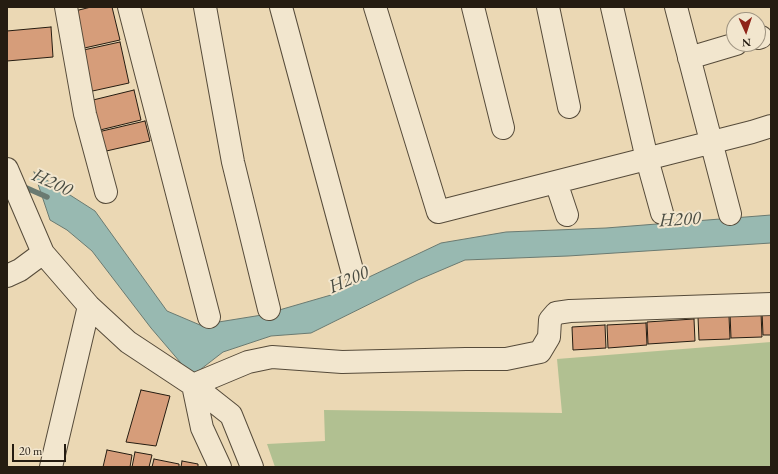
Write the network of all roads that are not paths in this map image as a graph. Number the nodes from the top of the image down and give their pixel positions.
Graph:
1 (66, 7) edge
2 (129, 7) edge
3 (205, 7) edge
4 (281, 7) edge
5 (375, 7) edge
6 (472, 7) edge
7 (548, 7) edge
8 (612, 7) edge
9 (676, 7) edge
10 (726, 47) edge
11 (689, 58) junction
12 (569, 107) dead end
13 (771, 126) edge
14 (503, 128) dead end
15 (711, 142) junction
16 (647, 158) junction
17 (7, 169) edge
18 (556, 182) junction
19 (106, 192) dead end
20 (662, 213) dead end
21 (730, 214) dead end
22 (568, 215) dead end
23 (41, 247) junction
24 (352, 270) dead end
25 (7, 276) edge
26 (771, 304) edge
27 (89, 306) junction
28 (269, 309) dead end
29 (209, 317) dead end
30 (193, 385) junction
31 (51, 467) edge
32 (220, 467) edge
33 (252, 467) edge

1 - 19 street
2 - 29 street
3 - 28 street
4 - 24 street
5 - 18 street
6 - 14 street
7 - 12 street
8 - 16 street
9 - 11 street
10 - 11 street
11 - 15 street
13 - 15 street
15 - 16 street
15 - 21 street
16 - 18 street
16 - 20 street
17 - 23 street
18 - 22 street
23 - 25 street
23 - 27 street
26 - 30 street
27 - 30 street
27 - 31 street
30 - 32 street
30 - 33 street

